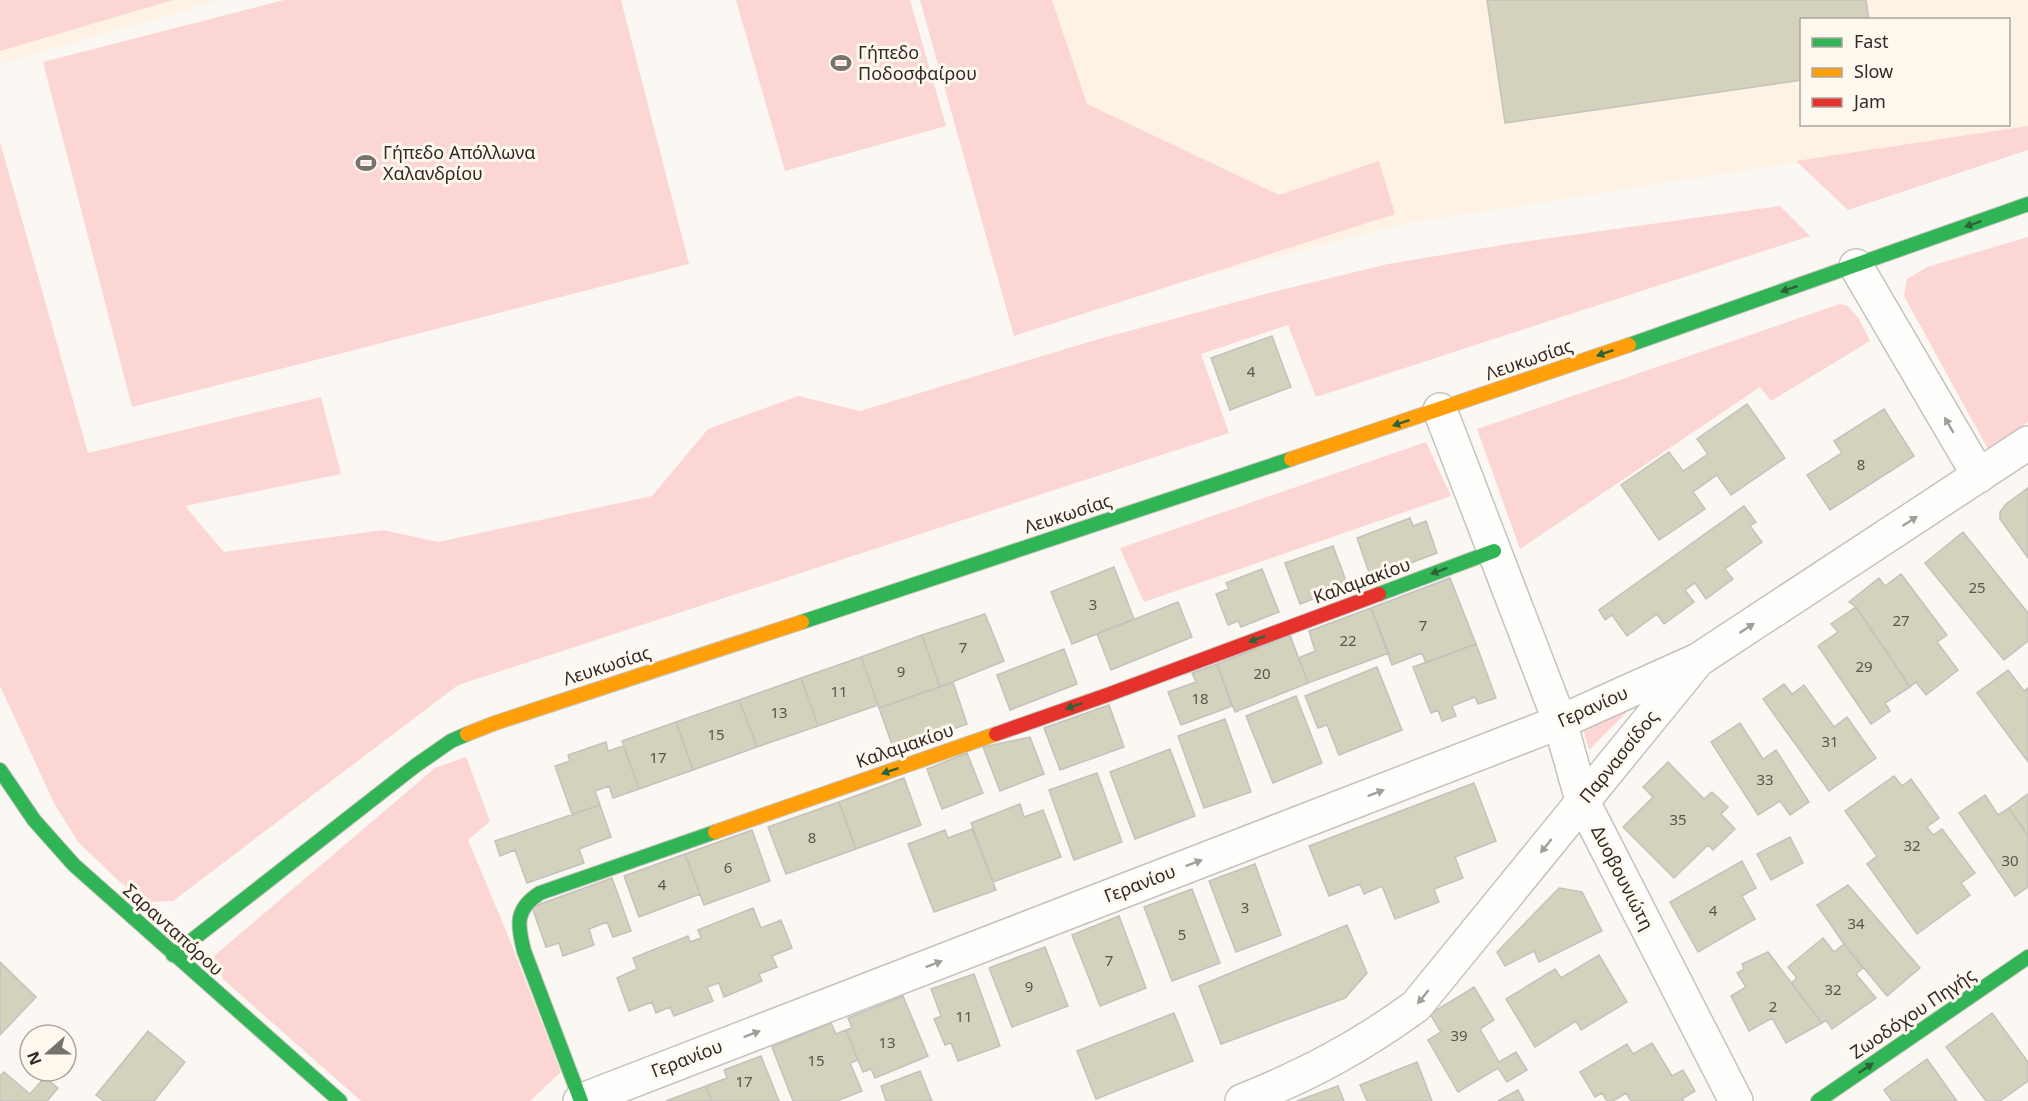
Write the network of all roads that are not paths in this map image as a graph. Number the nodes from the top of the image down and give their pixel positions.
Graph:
1 (2028, 204) edge
2 (1856, 266) junction
3 (1440, 410) junction
4 (2028, 443) edge
5 (1979, 476) junction
6 (1494, 550) junction
7 (1698, 660) junction
8 (1560, 722) junction
9 (0, 770) edge
10 (1582, 800) junction
11 (173, 955) junction
12 (2028, 957) edge
13 (340, 1101) edge
14 (580, 1101) edge
15 (1242, 1101) edge
16 (1736, 1101) edge
17 (1818, 1101) edge

1 -> 2 street, Λευκωσίας
2 -> 3 street, Λευκωσίας
5 -> 2 street
3 - 6 street, Δυοβουνιώτη
3 -> 11 street, Λευκωσίας
4 - 5 street, Παρνασσίδος
7 -> 5 street, Παρνασσίδος
6 - 8 street, Δυοβουνιώτη
6 -> 14 street, Καλαμακίου
7 - 8 street, Γερανίου
7 - 10 street, Παρνασσίδος
8 - 10 street, Δυοβουνιώτη
14 -> 8 street, Γερανίου
9 - 11 street, Σαρανταπόρου
10 -> 15 street, Παρνασσίδος
10 - 16 street, Δυοβουνιώτη
11 - 13 street, Σαρανταπόρου
17 -> 12 street, Ζωοδόχου Πηγής

